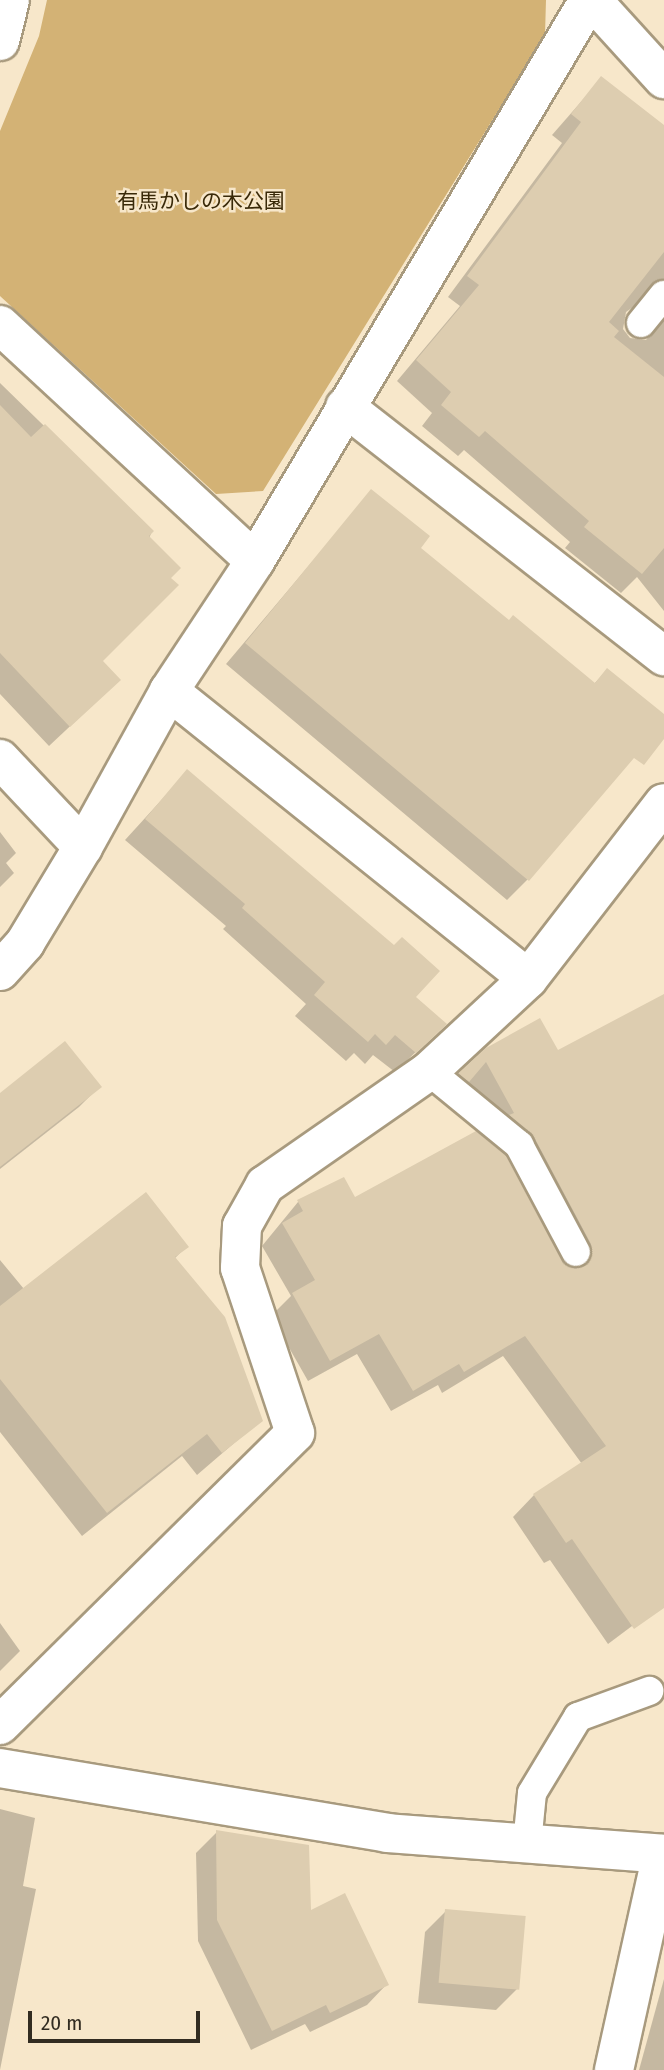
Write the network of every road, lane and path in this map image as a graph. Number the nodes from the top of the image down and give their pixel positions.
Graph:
1 (10, 0) edge
2 (591, 0) edge
3 (0, 41) edge
4 (664, 79) edge
5 (664, 295) edge
6 (642, 323) dead end
7 (0, 325) edge
8 (345, 407) junction
9 (255, 561) junction
10 (664, 656) edge
11 (169, 691) junction
12 (0, 759) edge
13 (664, 803) edge
14 (83, 848) junction
15 (0, 971) edge
16 (528, 979) junction
17 (429, 1071) junction
18 (576, 1252) dead end
19 (649, 1691) dead end
20 (0, 1725) edge
21 (0, 1768) edge
22 (527, 1844) junction
23 (663, 1854) edge
24 (614, 2070) edge

1 - 3 street
2 - 4 street
2 - 8 street
5 - 6 lane
7 - 9 street
8 - 9 street
8 - 10 street
9 - 11 street
11 - 14 street
11 - 16 street
12 - 14 street
13 - 16 street
14 - 15 street
16 - 17 street
17 - 18 lane
17 - 20 street
19 - 22 lane
21 - 22 street
22 - 23 street
23 - 24 street

